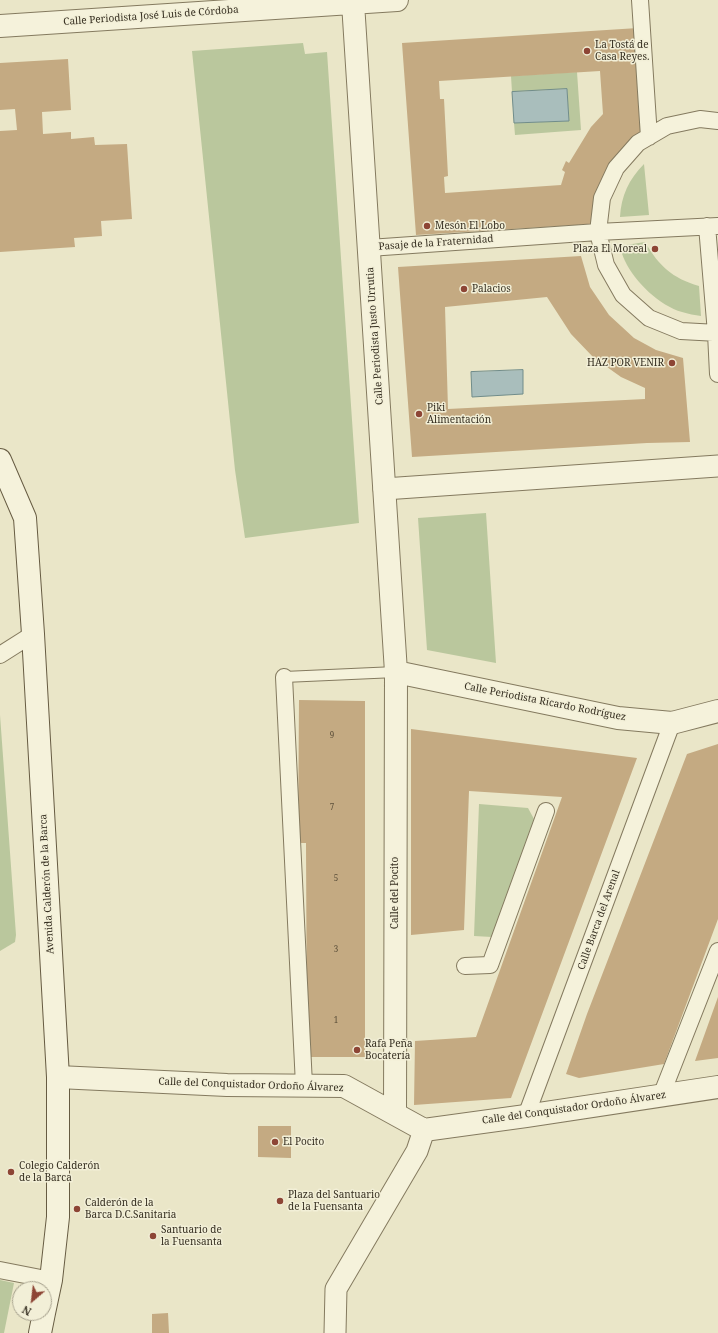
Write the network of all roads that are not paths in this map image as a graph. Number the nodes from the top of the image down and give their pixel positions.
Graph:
1 (398, 0) edge
2 (640, 0) edge
3 (353, 1) edge
4 (0, 26) edge
5 (718, 122) edge
6 (649, 137) junction
7 (713, 226) edge
8 (598, 232) junction
9 (369, 248) junction
10 (717, 333) edge
11 (718, 374) edge
12 (0, 460) edge
13 (718, 466) edge
14 (384, 489) junction
15 (33, 634) junction
16 (0, 655) edge
17 (396, 672) junction
18 (284, 677) joint
19 (718, 711) edge
20 (672, 723) junction
21 (546, 811) dead end
22 (718, 951) edge
23 (465, 966) dead end
24 (58, 1077) junction
25 (304, 1085) junction
26 (718, 1087) edge
27 (661, 1096) junction
28 (395, 1114) junction
29 (526, 1116) junction
30 (424, 1130) junction
31 (0, 1270) edge
32 (51, 1280) joint
33 (42, 1321) edge
34 (40, 1333) edge
35 (335, 1333) edge

1 - 3 street, Calle Periodista José Luis de Córdoba
2 - 6 street
3 - 4 street, Calle Periodista José Luis de Córdoba
3 - 9 street, Calle Periodista Justo Urrutia
5 - 6 street
6 - 8 street
7 - 8 street
7 - 10 street
8 - 9 street, Pasaje de la Fraternidad
8 - 10 street
9 - 14 street, Calle Periodista Justo Urrutia
10 - 11 street
12 - 15 street, Avenida Calderón de la Barca
13 - 14 street
14 - 17 street, Calle Periodista Justo Urrutia
15 - 16 street
15 - 24 street, Avenida Calderón de la Barca
17 - 18 lane
17 - 20 street, Calle Periodista Ricardo Rodríguez
17 - 28 street, Calle del Pocito
18 - 25 street
19 - 20 street, Calle Periodista Ricardo Rodríguez
20 - 29 street, Calle Barca del Arenal
21 - 23 street
22 - 27 street
24 - 25 street, Calle del Conquistador Ordoño Álvarez
24 - 32 street, Avenida Calderón de la Barca
25 - 28 street, Calle del Conquistador Ordoño Álvarez
26 - 27 street, Calle del Conquistador Ordoño Álvarez
27 - 29 street, Calle del Conquistador Ordoño Álvarez
28 - 30 street, Calle del Conquistador Ordoño Álvarez
29 - 30 street, Calle del Conquistador Ordoño Álvarez
30 - 35 street
31 - 32 street
33 - 34 street, Avenida Calderón de la Barca

